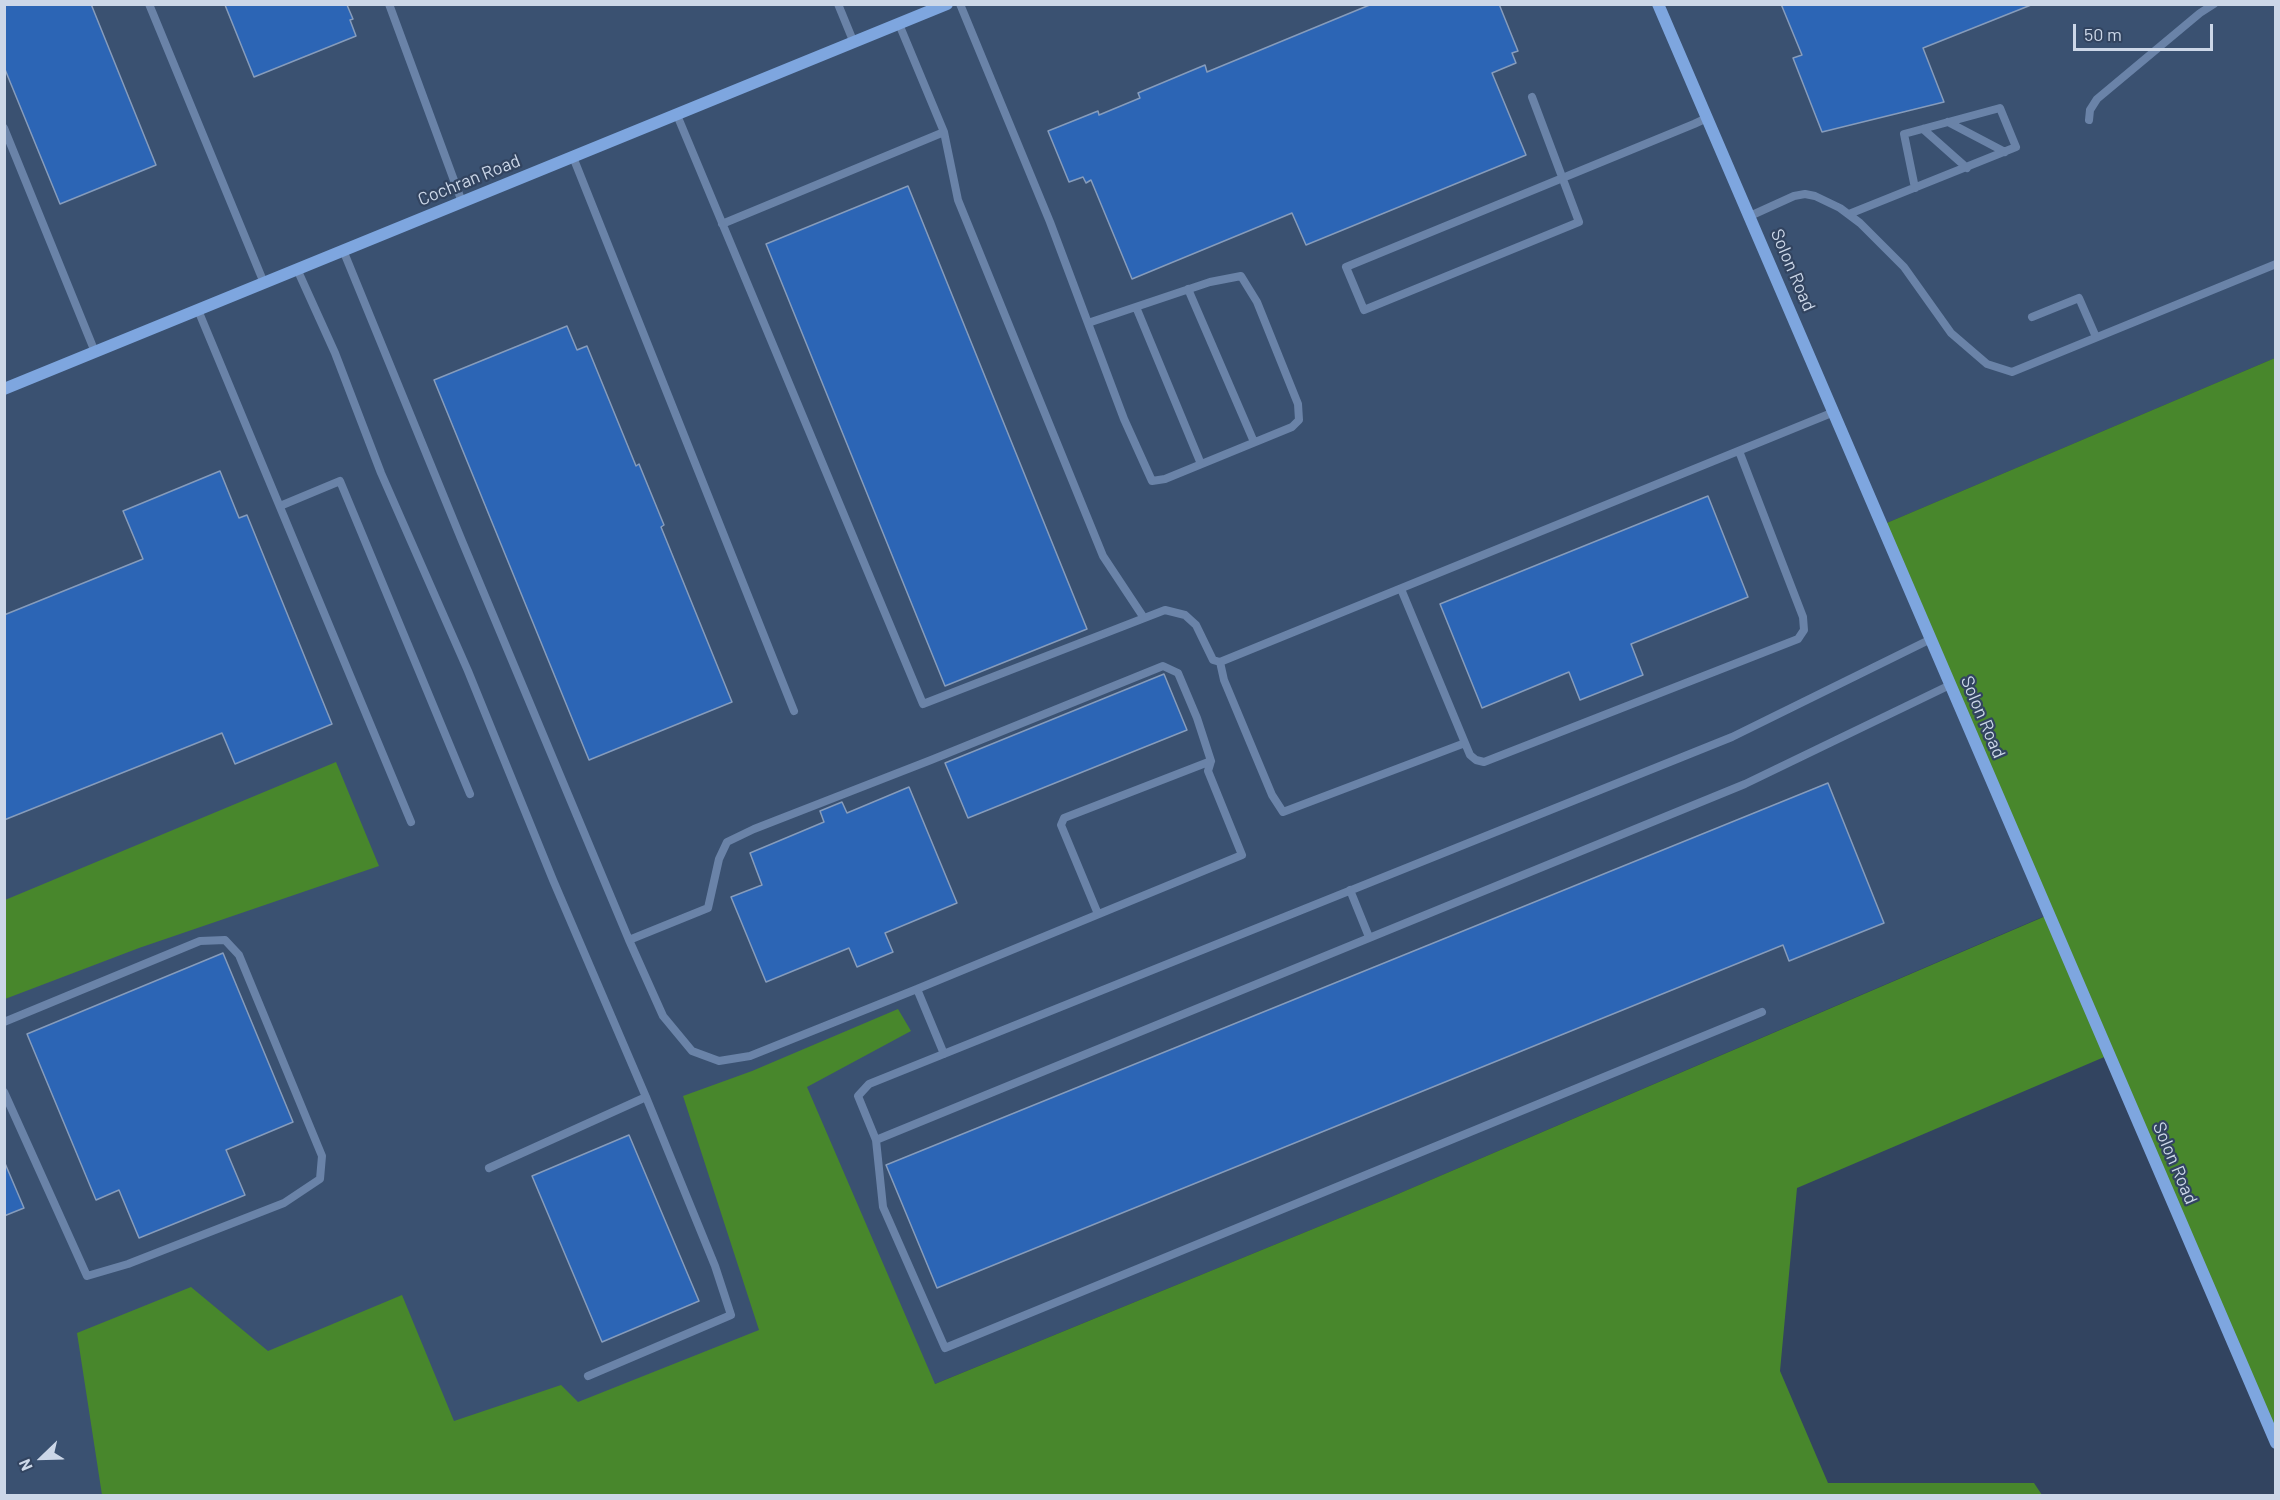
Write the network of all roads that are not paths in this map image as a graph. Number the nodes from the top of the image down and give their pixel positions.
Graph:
1 (149, 4) edge
2 (389, 4) edge
3 (838, 4) edge
4 (947, 4) edge
5 (960, 4) edge
6 (1658, 4) edge
7 (2214, 4) edge
8 (899, 24) junction
9 (854, 43) junction
10 (1532, 97) dead end
11 (677, 115) junction
12 (1707, 118) junction
13 (2089, 120) dead end
14 (1948, 122) junction
15 (4, 128) edge
16 (1923, 129) junction
17 (944, 132) junction
18 (2005, 152) junction
19 (573, 157) junction
20 (1967, 168) junction
21 (1563, 178) junction
22 (1915, 188) junction
23 (462, 202) junction
24 (1849, 214) junction
25 (1750, 216) junction
26 (722, 224) junction
27 (343, 250) junction
28 (2276, 264) edge
29 (297, 269) junction
30 (264, 283) junction
31 (1188, 289) junction
32 (1136, 307) junction
33 (198, 310) junction
34 (2032, 317) dead end
35 (1088, 323) junction
36 (2096, 337) junction
37 (95, 352) junction
38 (4, 389) edge
39 (1834, 412) junction
40 (1254, 442) junction
41 (1739, 451) junction
42 (1201, 464) junction
43 (280, 506) junction
44 (1401, 588) junction
45 (1144, 618) junction
46 (1931, 639) junction
47 (1220, 662) junction
48 (1950, 685) junction
49 (794, 711) dead end
50 (1465, 743) junction
51 (1211, 761) junction
52 (470, 794) dead end
53 (411, 822) dead end
54 (1350, 891) junction
55 (1098, 914) junction
56 (1369, 938) junction
57 (629, 940) junction
58 (917, 988) junction
59 (1762, 1012) dead end
60 (4, 1022) edge
61 (944, 1054) junction
62 (4, 1092) edge
63 (646, 1097) junction
64 (876, 1140) junction
65 (489, 1168) dead end
66 (588, 1376) dead end
67 (2276, 1443) edge

1 - 30 lane
2 - 23 lane
3 - 9 lane
4 - 8 street, Cochran Road
5 - 35 lane
6 - 12 street, Solon Road
7 - 13 lane
8 - 9 street, Cochran Road
8 - 17 lane
9 - 11 street, Cochran Road
10 - 21 lane
11 - 19 street, Cochran Road
11 - 26 lane
12 - 21 lane
12 - 25 street, Solon Road
14 - 16 lane
14 - 18 lane
14 - 18 lane
15 - 37 lane
16 - 20 lane
16 - 22 lane
17 - 26 lane
17 - 45 lane
18 - 20 lane
19 - 23 street, Cochran Road
19 - 49 lane
20 - 22 lane
21 - 21 lane
22 - 24 lane
23 - 27 street, Cochran Road
24 - 25 lane
24 - 36 lane
25 - 39 street, Solon Road
26 - 45 lane
27 - 29 street, Cochran Road
27 - 57 lane
28 - 36 lane
29 - 30 street, Cochran Road
29 - 63 lane
30 - 33 street, Cochran Road
31 - 32 lane
31 - 40 lane
31 - 40 lane
32 - 35 lane
32 - 42 lane
33 - 37 street, Cochran Road
33 - 43 lane
34 - 36 lane
35 - 42 lane
37 - 38 street, Cochran Road
39 - 41 lane
39 - 46 street, Solon Road
40 - 42 lane
41 - 44 lane
41 - 50 lane
43 - 52 lane
43 - 53 lane
44 - 47 lane
44 - 50 lane
45 - 47 lane
46 - 48 street, Solon Road
46 - 54 lane
47 - 50 lane
48 - 56 lane
48 - 67 street, Solon Road
51 - 55 lane
51 - 55 lane
51 - 57 lane
54 - 56 lane
54 - 61 lane
55 - 58 lane
56 - 64 lane
57 - 58 lane
58 - 61 lane
59 - 64 lane
60 - 62 lane
61 - 64 lane
63 - 65 lane
63 - 66 lane

